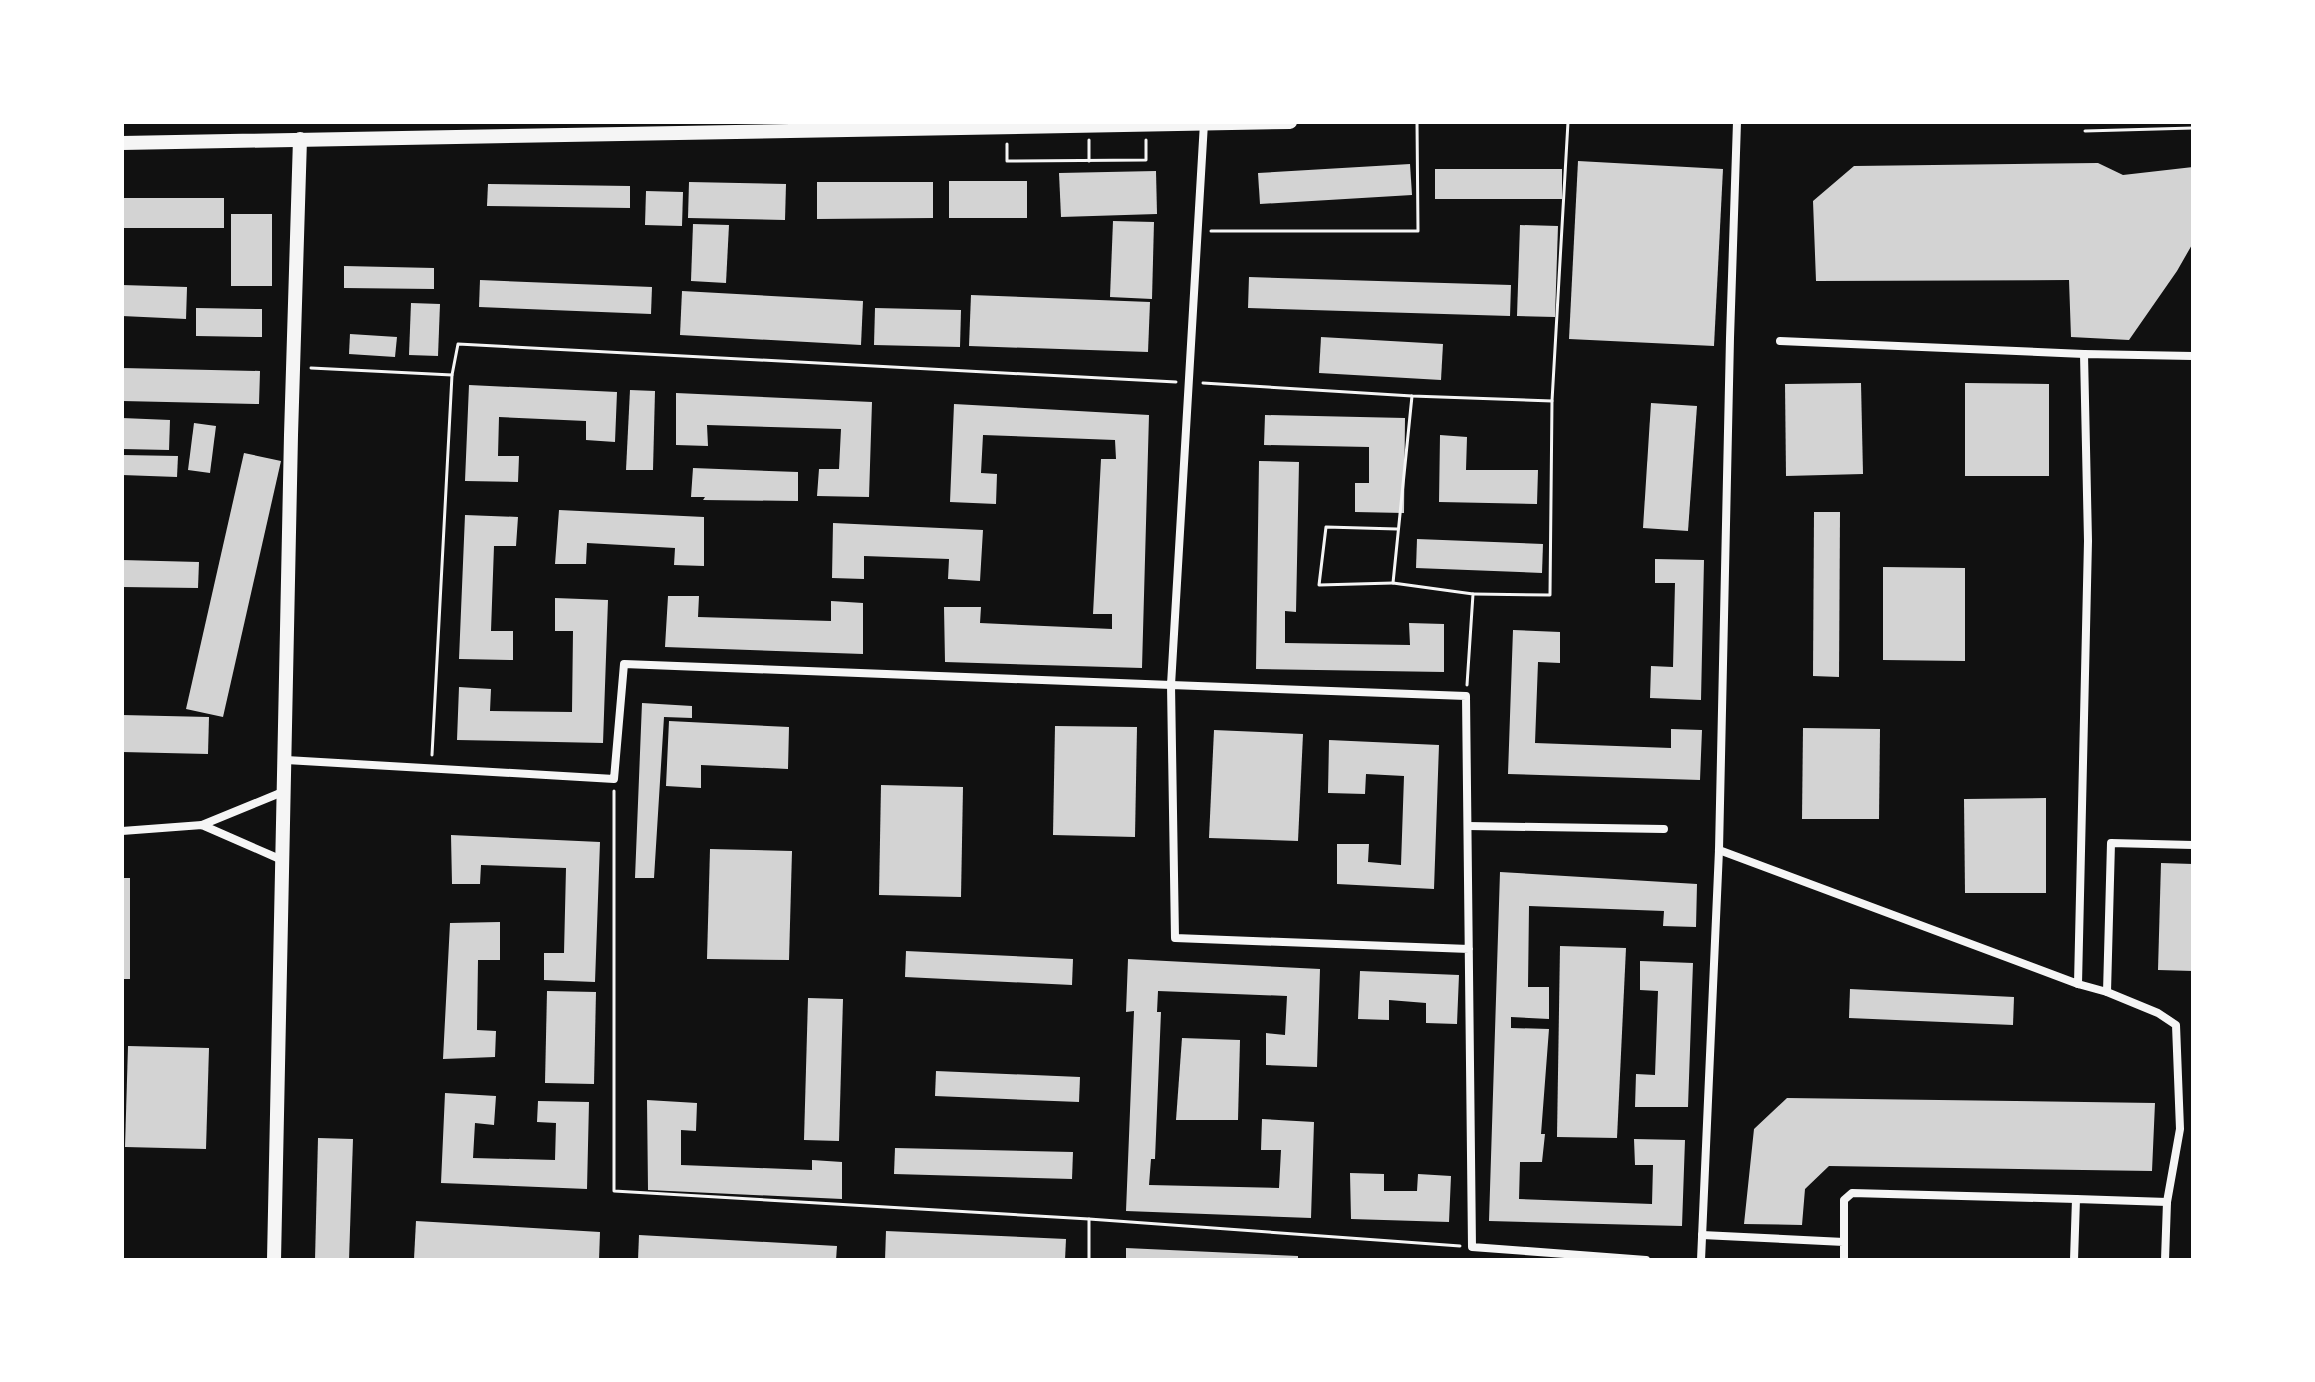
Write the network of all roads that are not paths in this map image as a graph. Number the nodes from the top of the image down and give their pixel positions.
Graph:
1 (1290, 122) edge
2 (1737, 122) edge
3 (1204, 123) edge
4 (300, 139) junction
5 (122, 143) edge
6 (1780, 341) dead end
7 (2084, 354) junction
8 (2193, 356) edge
9 (1171, 685) junction
10 (286, 760) junction
11 (285, 791) junction
12 (202, 825) junction
13 (1468, 826) junction
14 (1664, 829) dead end
15 (122, 831) edge
16 (2193, 845) edge
17 (1719, 850) junction
18 (283, 860) junction
19 (1469, 949) junction
20 (2078, 984) junction
21 (2107, 992) junction
22 (2076, 1199) junction
23 (2167, 1202) junction
24 (1702, 1235) junction
25 (1844, 1242) junction
26 (274, 1260) edge
27 (1646, 1260) edge
28 (1701, 1260) edge
29 (1844, 1260) edge
30 (2074, 1260) edge
31 (2165, 1260) edge

1 - 3 street
2 - 17 street
3 - 4 street
3 - 9 street
4 - 5 street
4 - 10 street
6 - 7 street
7 - 8 street
7 - 20 street
9 - 10 street
9 - 13 street
9 - 19 street
10 - 11 street
11 - 12 street
11 - 18 street
12 - 15 street
12 - 18 street
13 - 14 street
13 - 19 street
16 - 21 street
17 - 20 street
17 - 24 street
18 - 26 street
19 - 27 street
20 - 21 street
21 - 23 street
22 - 23 street
22 - 25 street
22 - 30 street
23 - 31 street
24 - 25 street
24 - 28 street
25 - 29 street

